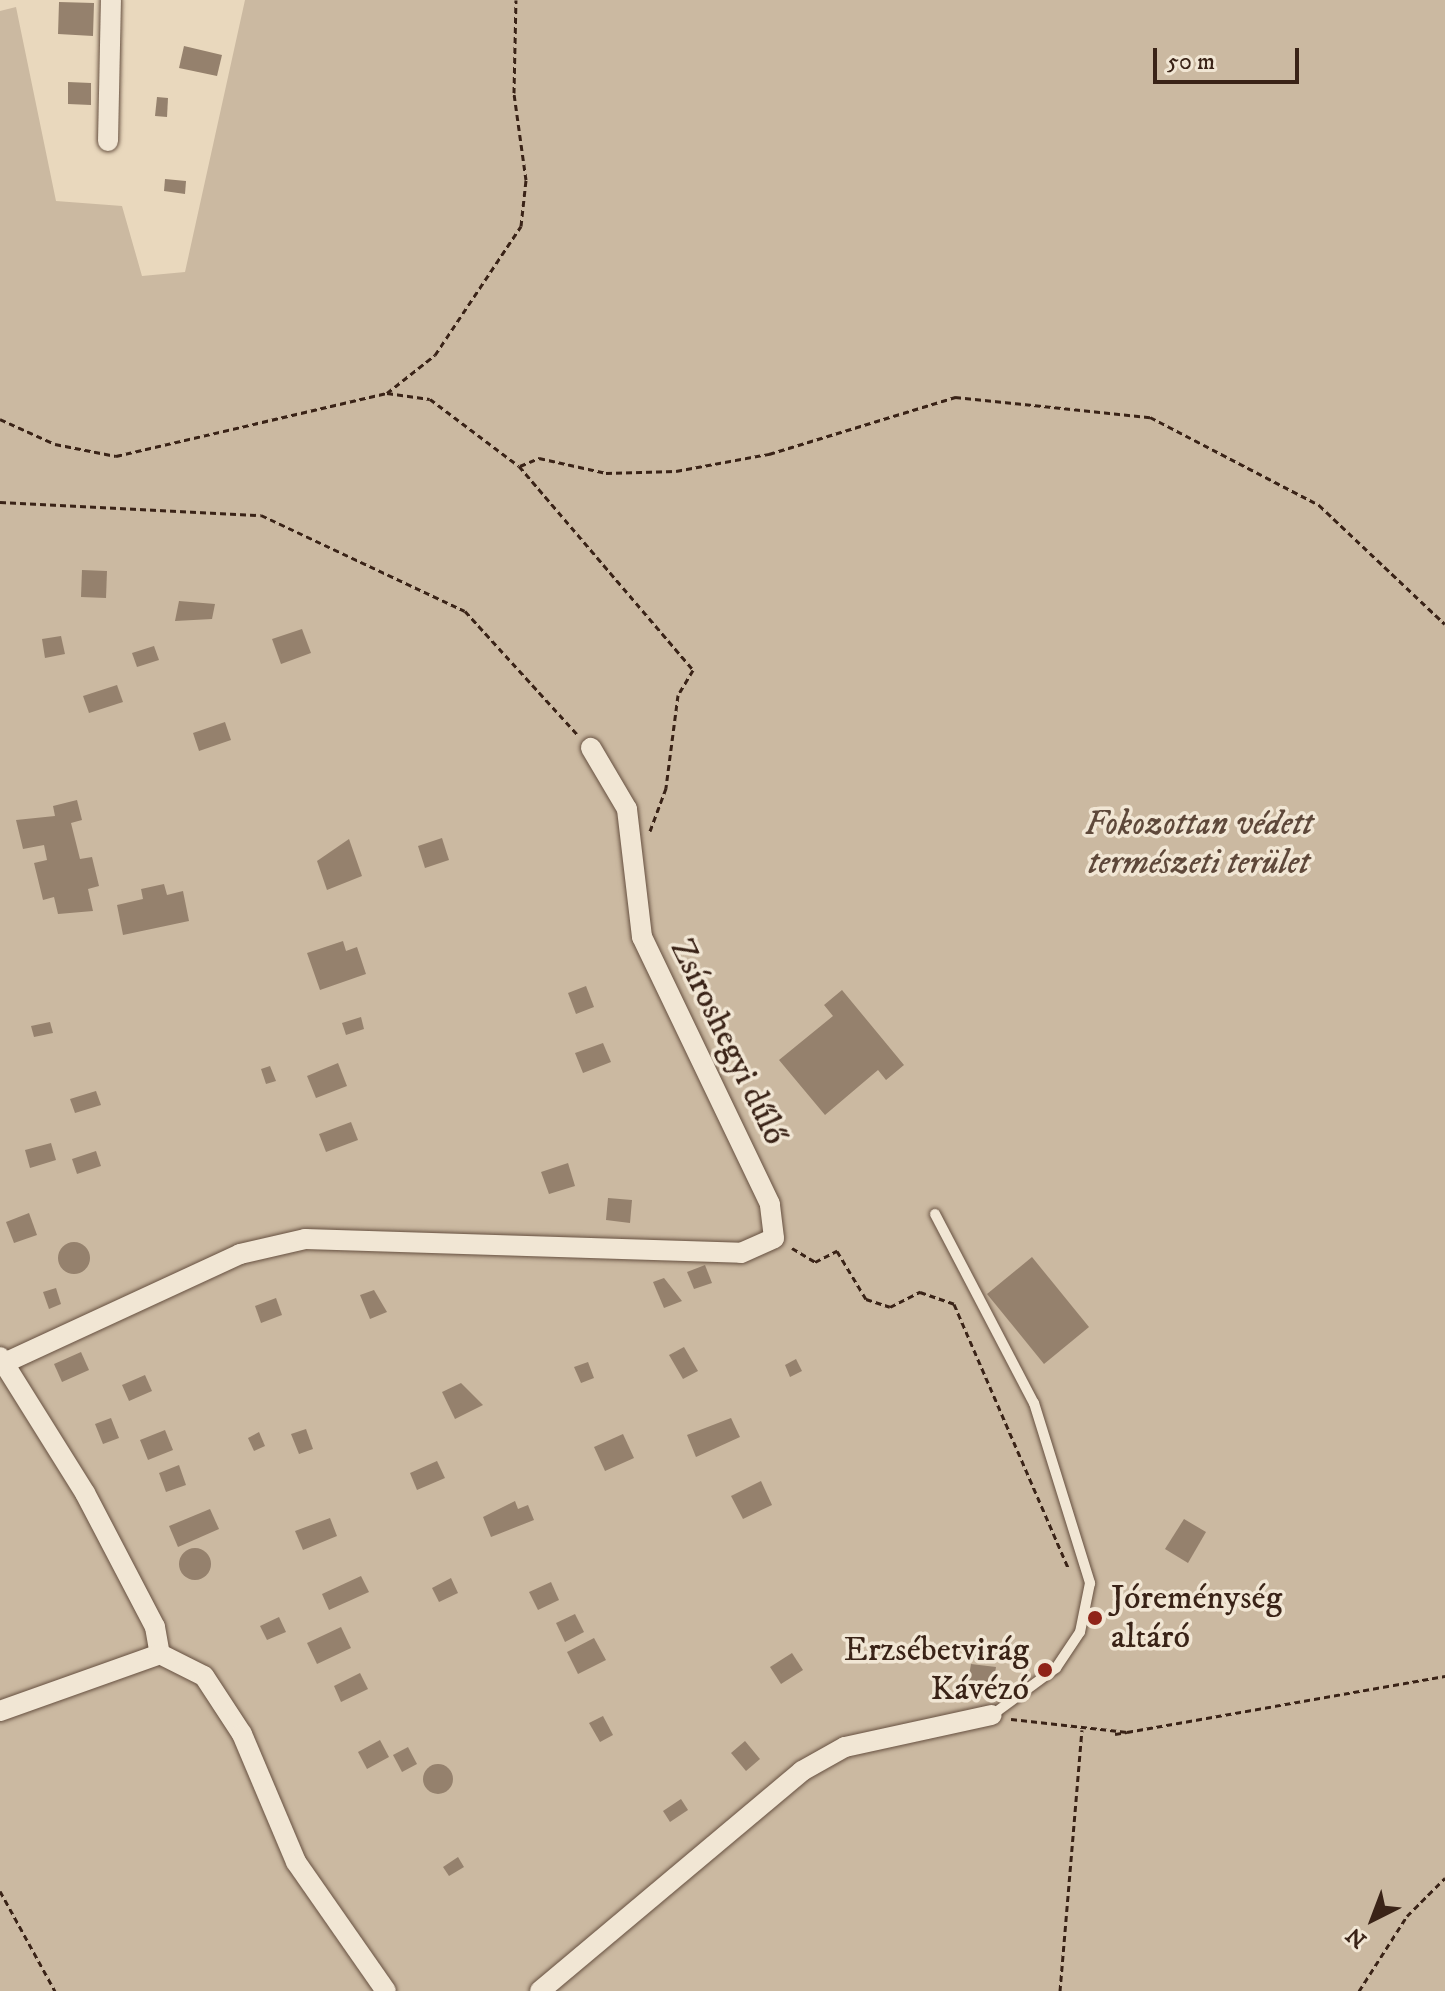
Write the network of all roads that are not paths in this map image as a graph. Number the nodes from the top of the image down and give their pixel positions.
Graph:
1 (111, 0) edge
2 (108, 141) dead end
3 (591, 748) road end
4 (935, 1214) dead end
5 (1, 1361) edge
6 (160, 1654) junction
7 (0, 1711) edge
8 (992, 1715) joint
9 (386, 1991) edge
10 (540, 1991) edge

1 - 2 street
3 - 5 street, Zsíroshegyi dűlő
4 - 8 lane
5 - 6 street
6 - 7 street
6 - 9 street
8 - 10 street

